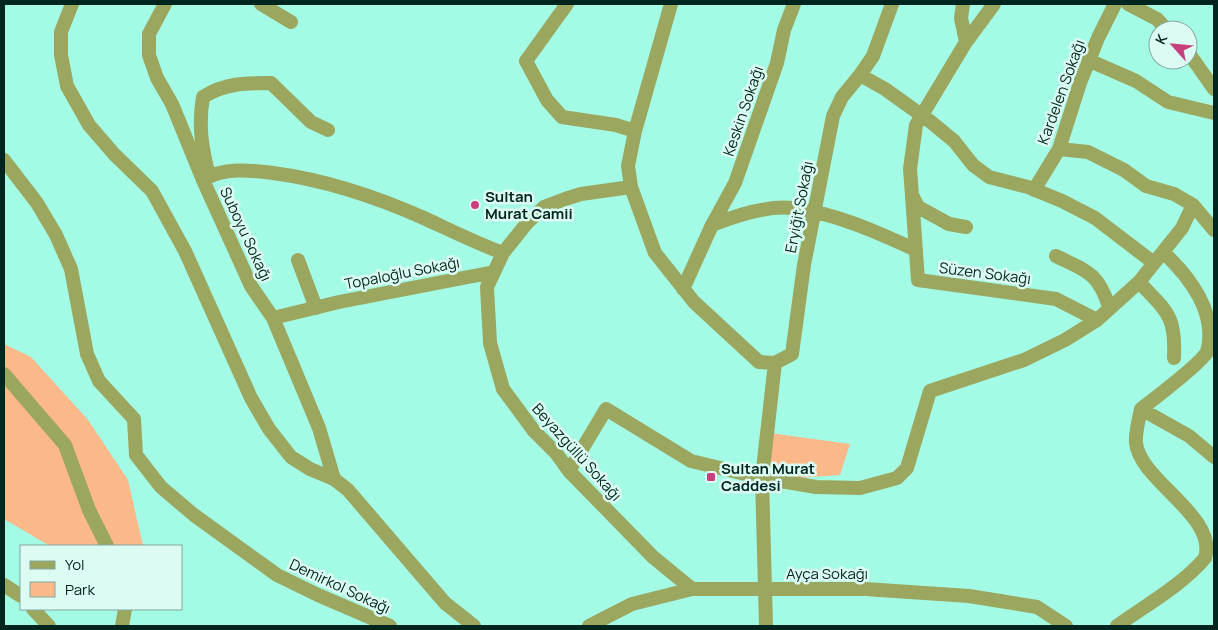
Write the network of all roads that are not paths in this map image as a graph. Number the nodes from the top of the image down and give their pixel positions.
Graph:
1 (72, 4) edge
2 (165, 4) edge
3 (261, 4) edge
4 (567, 4) edge
5 (670, 4) edge
6 (794, 4) edge
7 (892, 4) edge
8 (963, 4) edge
9 (994, 4) edge
10 (1115, 4) edge
11 (1128, 4) edge
12 (1158, 20) edge
13 (291, 22) dead end
14 (966, 42) junction
15 (1088, 60) junction
16 (1198, 66) edge
17 (860, 75) junction
18 (1214, 89) edge
19 (1214, 112) edge
20 (921, 117) junction
21 (328, 130) dead end
22 (635, 131) junction
23 (1059, 149) junction
24 (4, 160) edge
25 (206, 178) junction
26 (631, 187) junction
27 (1034, 190) junction
28 (912, 195) junction
29 (1193, 204) junction
30 (814, 213) junction
31 (712, 225) junction
32 (966, 226) dead end
33 (1214, 230) edge
34 (916, 250) junction
35 (503, 253) junction
36 (1056, 256) dead end
37 (1159, 257) junction
38 (298, 260) dead end
39 (494, 272) junction
40 (1139, 282) junction
41 (683, 288) junction
42 (1109, 307) junction
43 (316, 308) junction
44 (273, 318) junction
45 (1097, 320) junction
46 (1174, 358) dead end
47 (775, 363) junction
48 (4, 374) edge
49 (1140, 409) junction
50 (1214, 457) edge
51 (569, 471) junction
52 (334, 478) junction
53 (762, 478) junction
54 (106, 545) edge
55 (4, 585) edge
56 (692, 589) junction
57 (766, 590) junction
58 (20, 595) edge
59 (35, 610) edge
60 (126, 610) edge
61 (49, 626) edge
62 (122, 626) edge
63 (390, 626) edge
64 (474, 626) edge
65 (589, 626) edge
66 (766, 626) edge
67 (1066, 626) edge
68 (1120, 626) edge

1 - 52 street
2 - 25 street, Suboyu Sokağı
3 - 13 street
4 - 22 street
5 - 22 street
6 - 31 street, Keskin Sokağı
7 - 17 street, Eryiğit Sokağı
8 - 14 street
9 - 14 street, Süzen Sokağı
10 - 15 street, Kardelen Sokağı
11 - 12 street
14 - 20 street, Süzen Sokağı
15 - 19 street
15 - 23 street, Kardelen Sokağı
16 - 18 street
17 - 20 street
17 - 30 street, Eryiğit Sokağı
20 - 27 street
20 - 28 street, Süzen Sokağı
21 - 25 street
22 - 26 street
23 - 27 street, Kardelen Sokağı
23 - 29 street
24 - 63 street, Demirkol Sokağı
25 - 35 street
25 - 44 street, Suboyu Sokağı
26 - 35 street, Beyazgüllü Sokağı
26 - 41 street
27 - 37 street
28 - 32 street
28 - 34 street, Süzen Sokağı
29 - 33 street
29 - 37 street
30 - 31 street
30 - 34 street
30 - 47 street, Eryiğit Sokağı
31 - 41 street, Keskin Sokağı
34 - 45 street, Süzen Sokağı
35 - 39 street, Beyazgüllü Sokağı
36 - 42 street
37 - 40 street
37 - 49 street
38 - 43 street
39 - 43 street, Topaloğlu Sokağı
39 - 51 street, Beyazgüllü Sokağı
40 - 42 street
40 - 46 street
41 - 47 street
42 - 45 street
43 - 44 street, Topaloğlu Sokağı
44 - 52 street, Suboyu Sokağı
45 - 53 street
47 - 53 street
48 - 54 street
49 - 50 street
49 - 68 street
51 - 53 street
51 - 56 street, Beyazgüllü Sokağı
52 - 64 street
53 - 57 street
55 - 58 street
56 - 57 street, Ayça Sokağı
56 - 65 street, Ayça Sokağı
57 - 66 street
57 - 67 street, Ayça Sokağı
59 - 61 street
60 - 62 street

